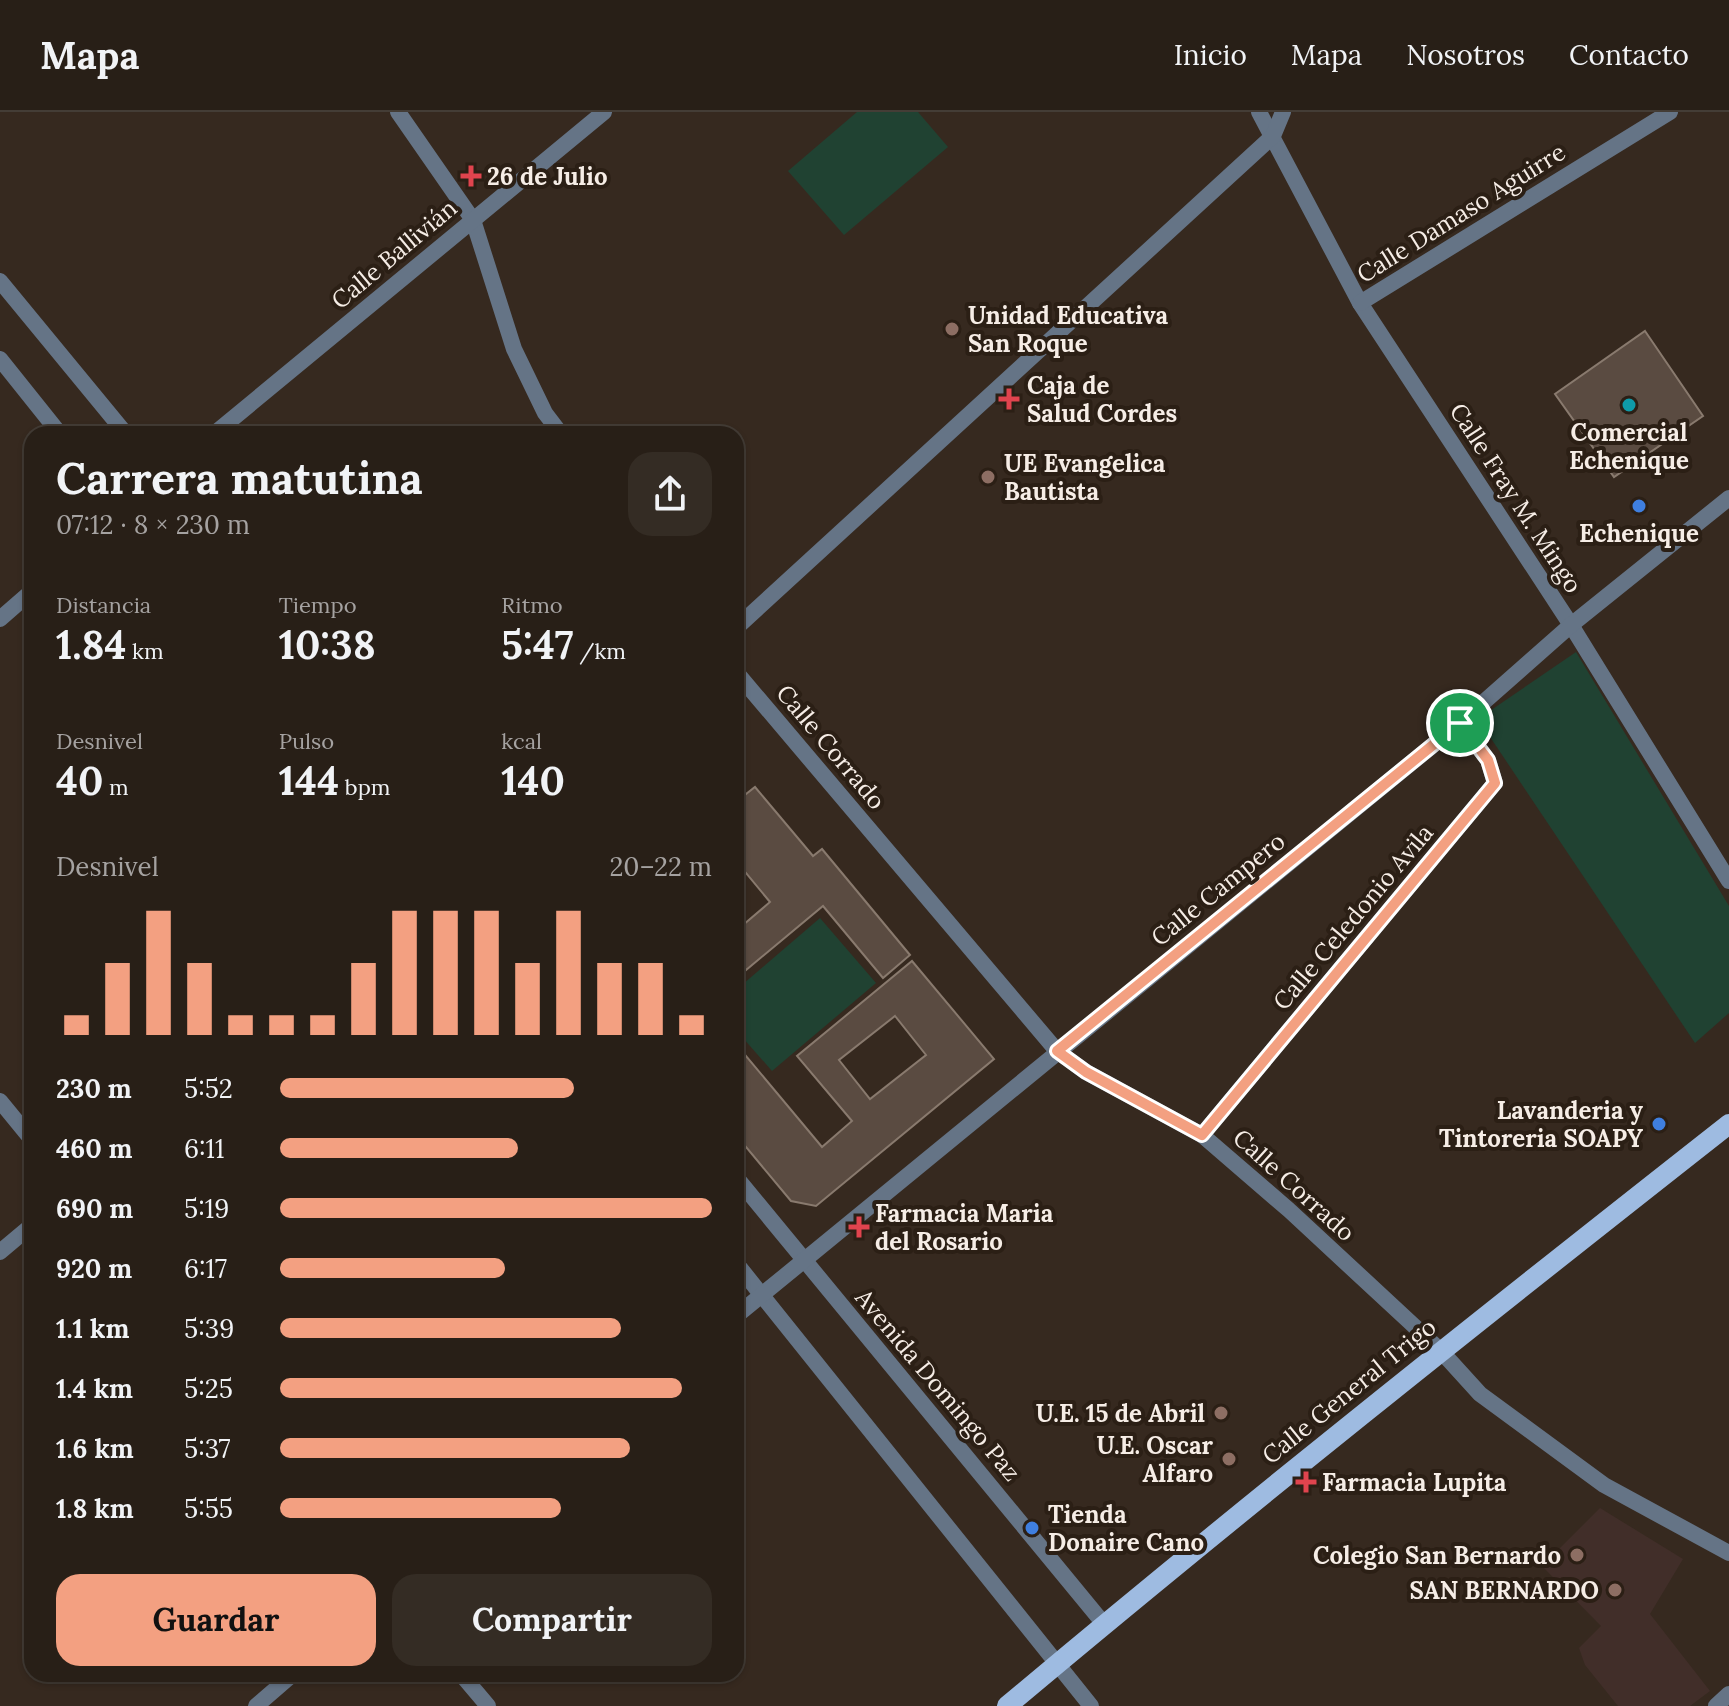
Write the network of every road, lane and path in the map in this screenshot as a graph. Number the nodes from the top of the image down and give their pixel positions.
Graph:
1 (398, 112) edge
2 (604, 112) edge
3 (1259, 112) edge
4 (1283, 112) edge
5 (1670, 112) edge
6 (1273, 136) junction
7 (473, 220) junction
8 (0, 281) edge
9 (1360, 303) junction
10 (0, 359) edge
11 (54, 426) edge
12 (119, 426) edge
13 (224, 426) edge
14 (555, 426) edge
15 (1729, 498) edge
16 (24, 598) edge
17 (0, 619) edge
18 (744, 621) edge
19 (1571, 625) junction
20 (744, 681) edge
21 (1460, 723) junction
22 (1729, 881) edge
23 (1057, 1051) junction
24 (0, 1101) edge
25 (1729, 1124) edge
26 (24, 1130) edge
27 (1202, 1135) junction
28 (744, 1187) edge
29 (24, 1232) edge
30 (0, 1252) edge
31 (803, 1259) junction
32 (744, 1273) edge
33 (762, 1295) junction
34 (744, 1310) edge
35 (1440, 1350) junction
36 (1729, 1553) edge
37 (1104, 1624) junction
38 (1057, 1664) junction
39 (284, 1682) edge
40 (468, 1682) edge
41 (1729, 1694) edge
42 (256, 1706) edge
43 (488, 1706) edge
44 (1007, 1706) edge
45 (1091, 1706) edge
46 (1716, 1706) edge

1 - 7 street
2 - 7 street, Calle Ballivián
3 - 6 street, Calle Fray M. Mingo
4 - 6 street
5 - 9 street, Calle Damaso Aguirre
6 - 9 street, Calle Fray M. Mingo
6 - 18 street
7 - 13 street, Calle Ballivián
7 - 14 street
8 - 12 street
9 - 19 street, Calle Fray M. Mingo
10 - 11 street
15 - 19 street, Calle Campero
16 - 17 street
19 - 21 street, Calle Campero
19 - 22 street, Calle Fray M. Mingo
20 - 23 street, Calle Corrado
21 - 23 street, Calle Campero
21 - 27 street, Calle Celedonio Avila
23 - 27 street, Calle Corrado
23 - 31 street, Calle Campero
24 - 26 street
25 - 35 main road, Calle General Trigo
27 - 35 street, Calle Corrado
28 - 31 street, Avenida Domingo Paz
29 - 30 street
31 - 33 street, Calle Campero
31 - 37 street, Avenida Domingo Paz
32 - 33 street
33 - 34 street, Calle Campero
33 - 38 street
35 - 36 street, Calle Corrado
35 - 37 main road, Calle General Trigo
37 - 38 main road, Calle General Trigo
38 - 44 main road, Calle General Trigo
38 - 45 street
39 - 42 street
40 - 43 street
41 - 46 street

